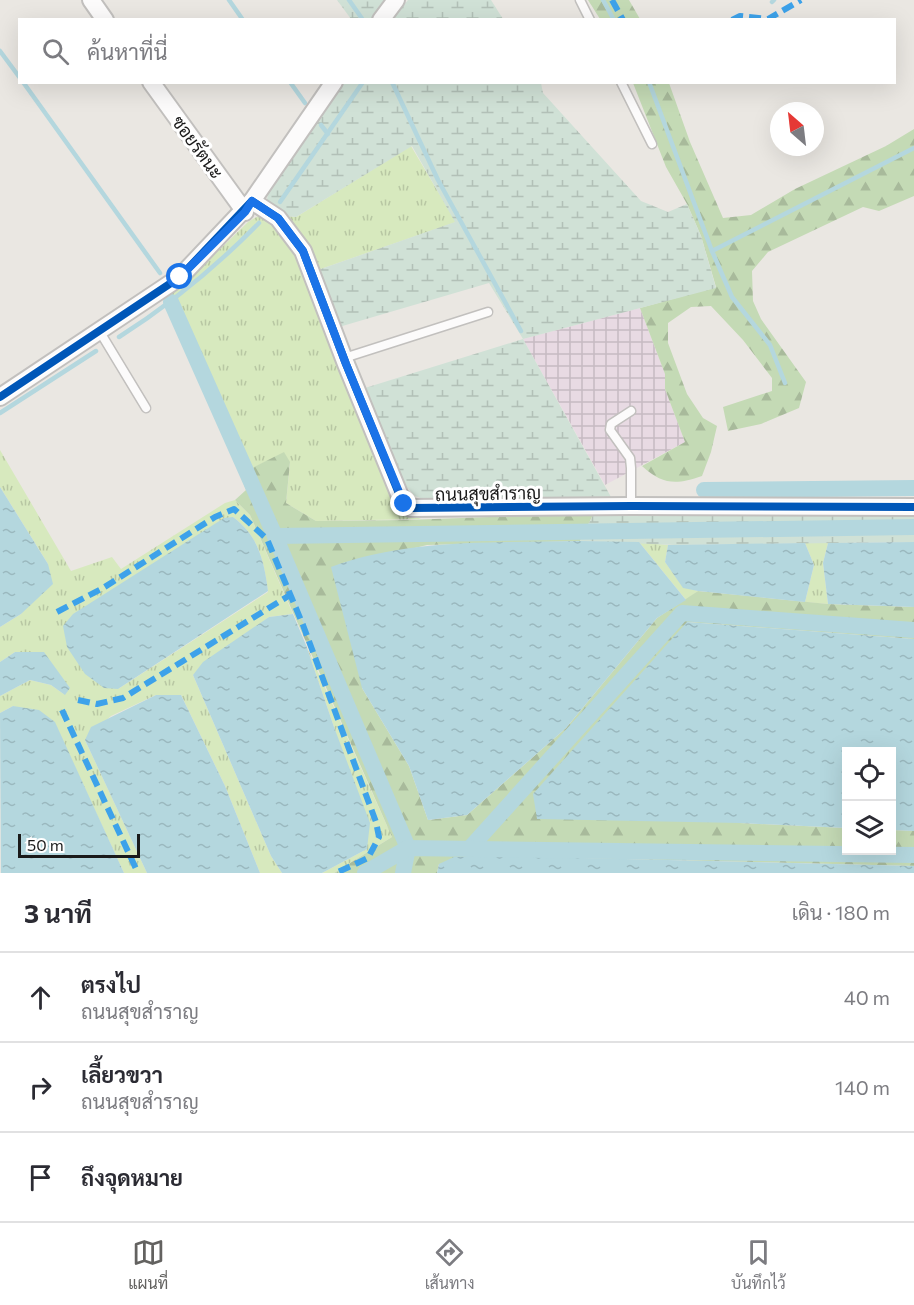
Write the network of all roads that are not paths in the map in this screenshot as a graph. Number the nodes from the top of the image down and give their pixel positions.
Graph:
1 (91, 0) edge
2 (396, 0) edge
3 (580, 0) edge
4 (104, 18) edge
5 (382, 18) edge
6 (589, 18) edge
7 (153, 84) edge
8 (333, 84) edge
9 (622, 84) edge
10 (652, 144) dead end
11 (249, 207) junction
12 (488, 312) dead end
13 (100, 332) junction
14 (344, 358) junction
15 (0, 397) edge
16 (146, 408) dead end
17 (631, 411) dead end
18 (631, 506) junction
19 (914, 507) edge

1 - 4 street
2 - 5 street
3 - 6 lane
7 - 11 street, ซอยรัตนะ
8 - 11 street
9 - 10 lane
11 - 13 street
11 - 14 street, ถนนสุขสำราญ
12 - 14 lane
13 - 15 street
13 - 16 lane
14 - 18 street, ถนนสุขสำราญ
17 - 18 lane
18 - 19 street, ถนนสุขสำราญ

